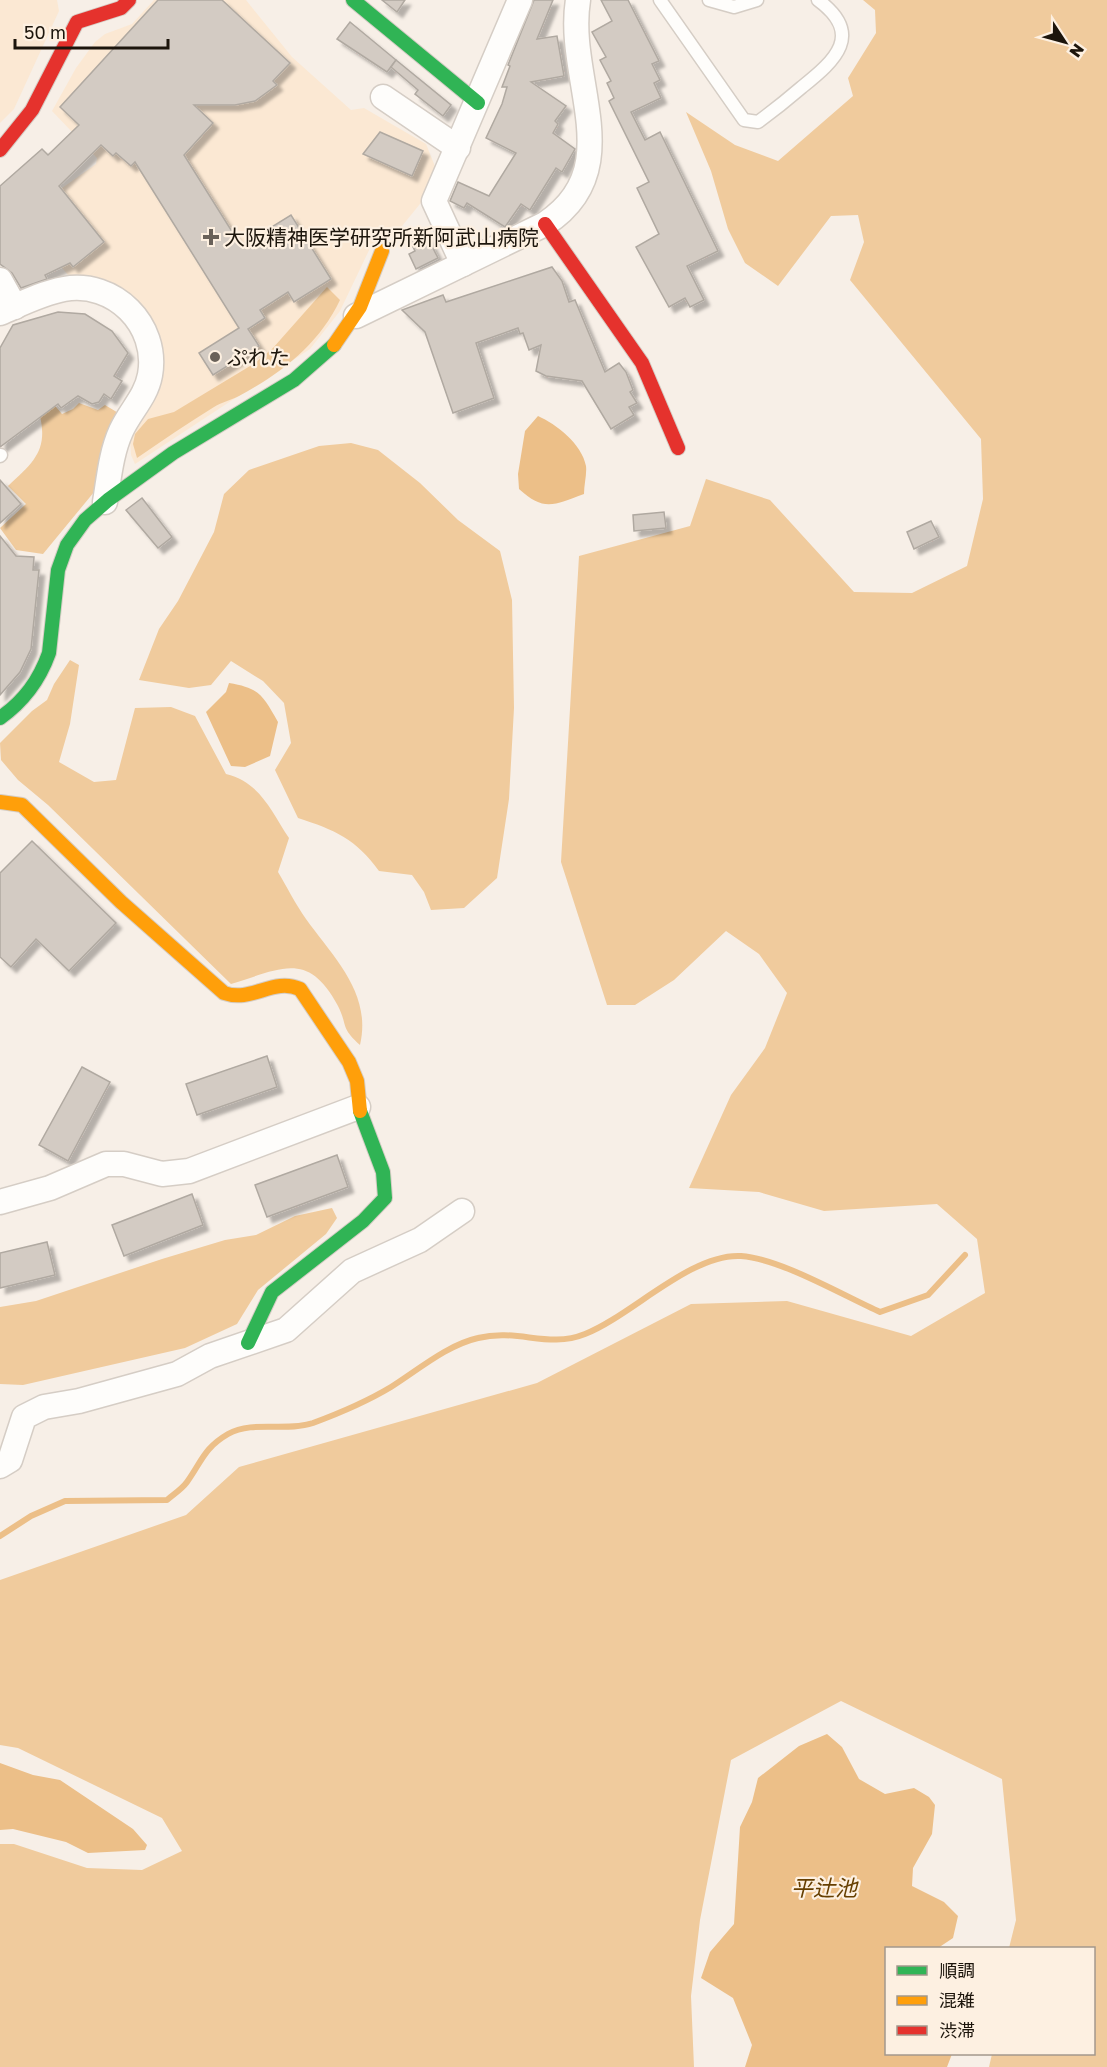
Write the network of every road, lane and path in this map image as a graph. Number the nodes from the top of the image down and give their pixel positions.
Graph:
1 (129, 0) edge
2 (353, 0) edge
3 (520, 0) edge
4 (578, 0) edge
5 (660, 0) edge
6 (709, 0) edge
7 (757, 0) edge
8 (818, 0) edge
9 (383, 97) dead end
10 (478, 103) junction
11 (458, 148) junction
12 (0, 150) edge
13 (545, 224) junction
14 (382, 251) dead end
15 (463, 264) junction
16 (0, 280) edge
17 (7, 310) edge
18 (356, 316) junction
19 (678, 448) dead end
20 (105, 502) junction
21 (0, 718) edge
22 (0, 802) edge
23 (358, 1107) junction
24 (0, 1202) edge
25 (462, 1211) dead end
26 (248, 1343) junction
27 (0, 1466) edge

1 - 12 street
2 - 10 street
3 - 10 street
4 - 13 street
5 - 8 lane
6 - 7 lane
9 - 11 street
10 - 11 street
11 - 15 street
13 - 15 street
13 - 19 street
14 - 18 street
15 - 18 street
16 - 17 street
17 - 20 street
18 - 20 street
20 - 21 street
22 - 23 street
23 - 24 street
23 - 26 street
25 - 26 street
26 - 27 street

